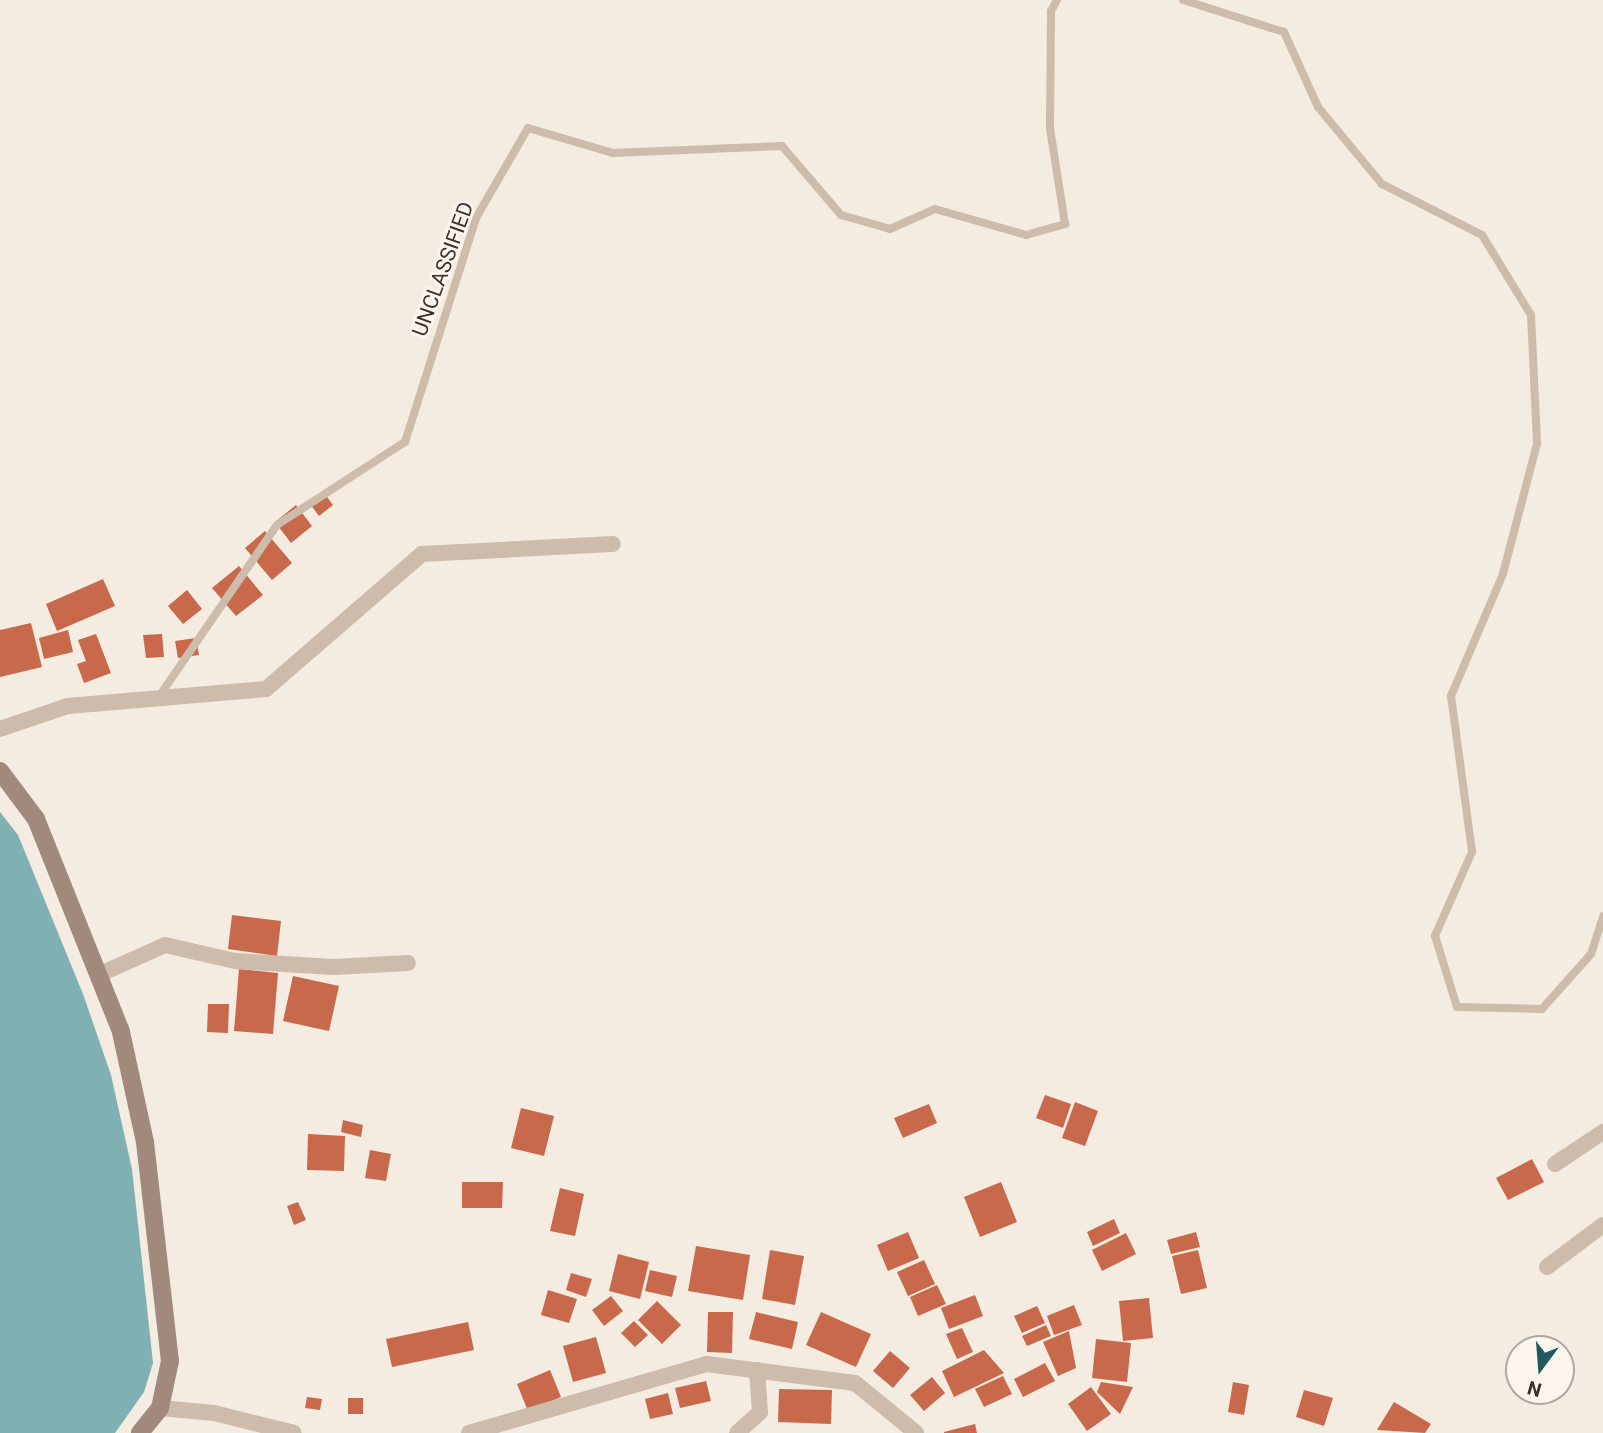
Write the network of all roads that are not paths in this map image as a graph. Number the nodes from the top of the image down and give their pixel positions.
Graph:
1 (1057, 0) edge
2 (1183, 0) edge
3 (613, 544) dead end
4 (158, 698) junction
5 (0, 729) edge
6 (0, 771) edge
7 (1603, 916) edge
8 (408, 962) dead end
9 (98, 975) junction
10 (1603, 1132) edge
11 (1555, 1164) dead end
12 (1603, 1225) edge
13 (1547, 1267) dead end
14 (757, 1370) junction
15 (160, 1408) junction
16 (512, 1427) edge
17 (139, 1433) edge
18 (294, 1433) edge
19 (469, 1433) edge
20 (737, 1433) edge
21 (915, 1433) edge

1 - 4 lane, UNCLASSIFIED
2 - 7 lane
3 - 4 street
4 - 5 street
6 - 9 main road
8 - 9 street
9 - 15 main road
10 - 11 street
12 - 13 street
14 - 16 street
14 - 20 street
14 - 21 street
15 - 17 main road
15 - 18 street
16 - 19 street

